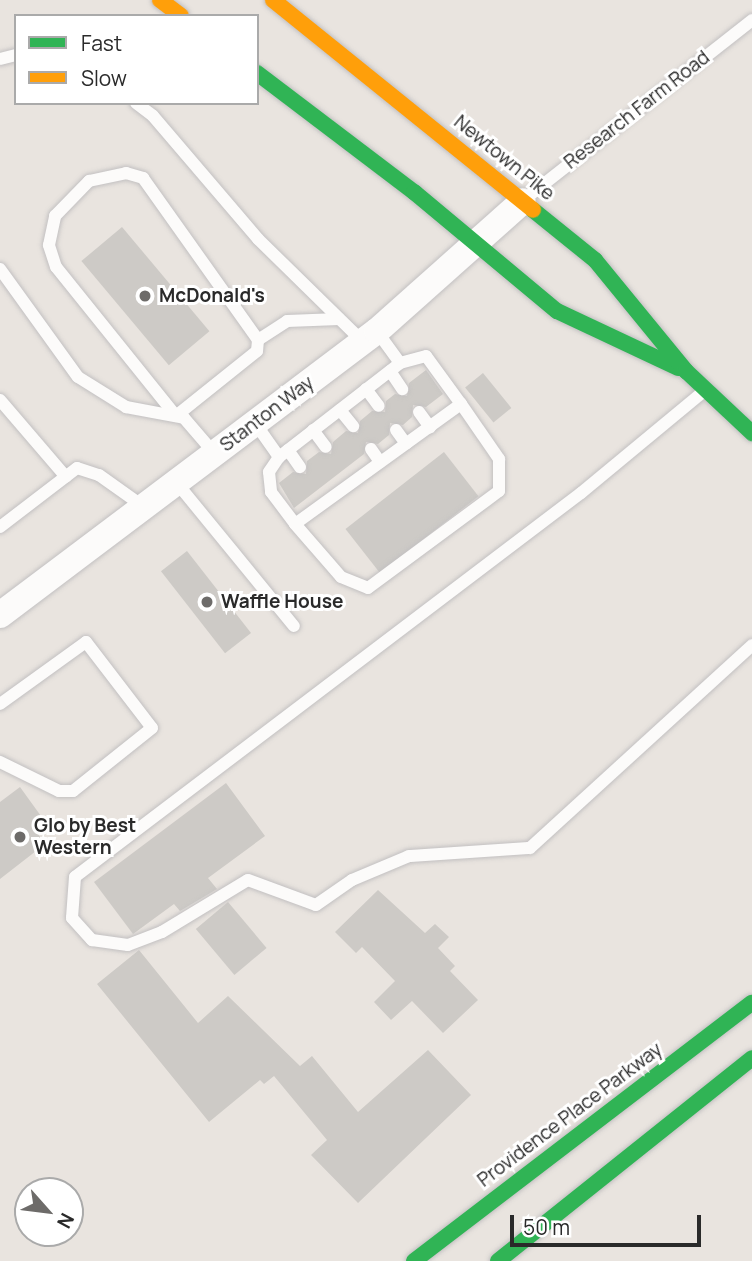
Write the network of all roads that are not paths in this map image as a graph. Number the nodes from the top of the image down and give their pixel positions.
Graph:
1 (160, 0) edge
2 (274, 0) edge
3 (178, 14) edge
4 (752, 20) edge
5 (259, 76) edge
6 (139, 105) edge
7 (523, 201) junction
8 (478, 245) junction
9 (0, 269) edge
10 (339, 318) junction
11 (370, 336) junction
12 (258, 340) junction
13 (395, 367) junction
14 (686, 371) junction
15 (366, 389) junction
16 (402, 389) dead end
17 (706, 390) junction
18 (0, 400) edge
19 (461, 404) junction
20 (379, 407) dead end
21 (340, 410) junction
22 (419, 412) dead end
23 (176, 415) junction
24 (255, 423) junction
25 (353, 426) dead end
26 (430, 427) junction
27 (313, 430) junction
28 (396, 430) dead end
29 (752, 433) edge
30 (406, 444) junction
31 (326, 447) dead end
32 (371, 449) dead end
33 (215, 454) junction
34 (284, 454) junction
35 (380, 462) junction
36 (300, 467) dead end
37 (343, 471) dead end
38 (66, 477) junction
39 (176, 482) junction
40 (352, 483) junction
41 (318, 490) dead end
42 (326, 502) junction
43 (144, 507) junction
44 (295, 524) junction
45 (0, 527) edge
46 (0, 615) edge
47 (294, 626) dead end
48 (752, 645) edge
49 (0, 704) edge
50 (0, 762) edge
51 (752, 1003) edge
52 (752, 1058) edge
53 (414, 1261) edge
54 (498, 1261) edge

1 - 3 main road
2 - 7 main road, Newtown Pike
4 - 7 lane, Research Farm Road
5 - 8 main road, Newtown Pike
6 - 10 lane
7 - 8 street, Stanton Way
7 - 14 main road, Newtown Pike
8 - 11 street, Stanton Way
8 - 14 main road, Newtown Pike
9 - 23 lane
10 - 11 lane
10 - 12 lane
11 - 13 lane
11 - 24 street, Stanton Way
12 - 23 lane
12 - 23 lane
13 - 15 lane
13 - 16 lane
13 - 19 lane
14 - 17 main road, Newtown Pike
15 - 20 lane
15 - 21 lane
17 - 29 main road, Newtown Pike
17 - 48 lane
18 - 38 lane
19 - 26 lane
19 - 44 lane
21 - 25 lane
21 - 27 lane
22 - 26 lane
23 - 33 lane
24 - 33 street, Stanton Way
24 - 34 lane
26 - 30 lane
27 - 31 lane
27 - 34 lane
28 - 30 lane
30 - 35 lane
32 - 35 lane
33 - 39 street, Stanton Way
34 - 36 lane
34 - 44 lane
35 - 40 lane
37 - 40 lane
38 - 43 lane
38 - 45 lane
39 - 43 street, Stanton Way
39 - 47 lane
40 - 42 lane
41 - 42 lane
42 - 44 lane
43 - 46 street, Stanton Way
49 - 50 lane
51 - 53 main road, Providence Place Parkway
52 - 54 main road

